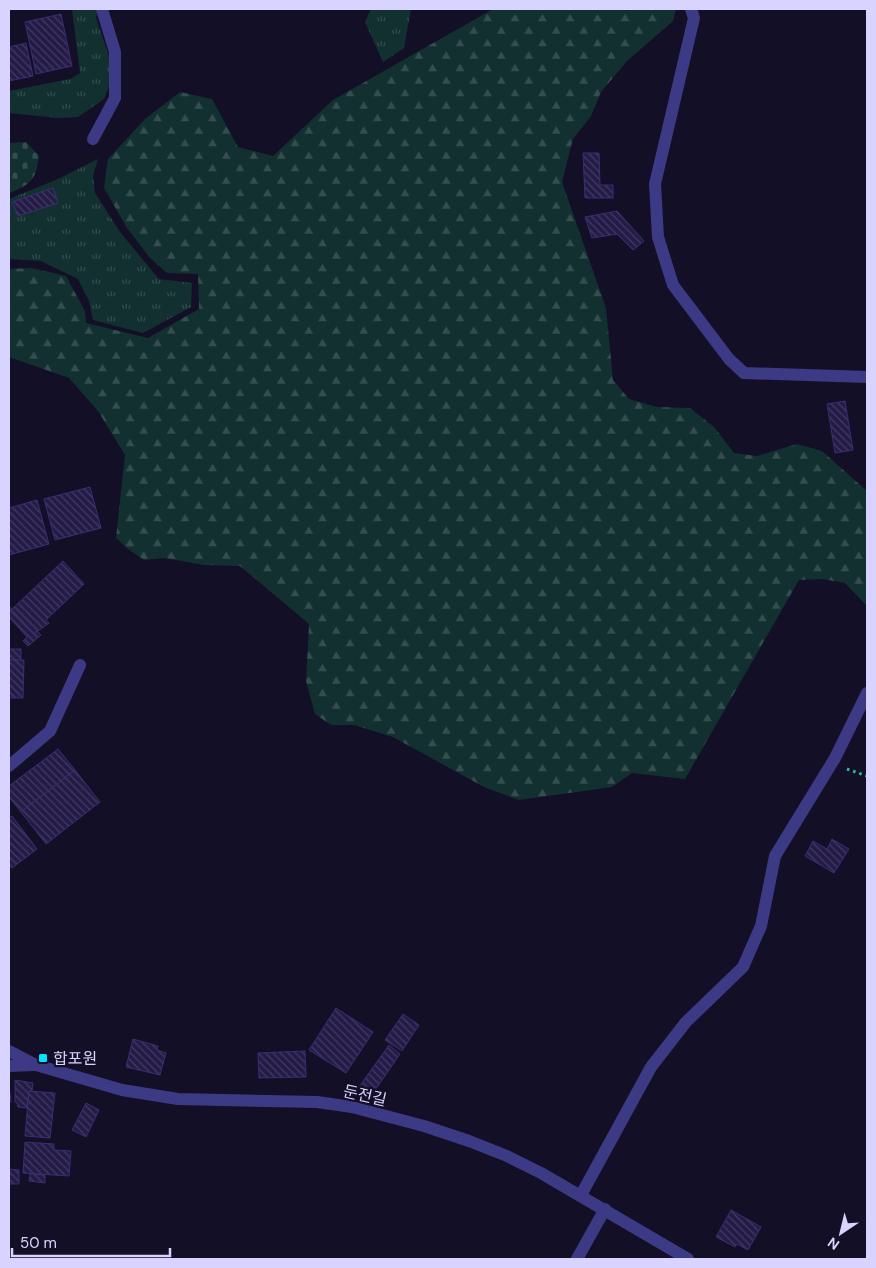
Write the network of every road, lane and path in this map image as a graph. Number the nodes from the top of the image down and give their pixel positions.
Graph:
1 (102, 9) edge
2 (691, 9) edge
3 (93, 139) dead end
4 (867, 377) edge
5 (80, 665) dead end
6 (867, 693) edge
7 (9, 766) edge
8 (9, 1051) edge
9 (36, 1065) junction
10 (9, 1066) edge
11 (581, 1196) junction
12 (605, 1210) junction
13 (577, 1259) edge
14 (688, 1259) edge

1 - 3 street
2 - 4 street
5 - 7 street
6 - 11 street
8 - 9 street, 둔전길
9 - 10 street
9 - 11 street, 둔전길
11 - 12 street, 둔전길
12 - 13 street
12 - 14 street, 둔전길

